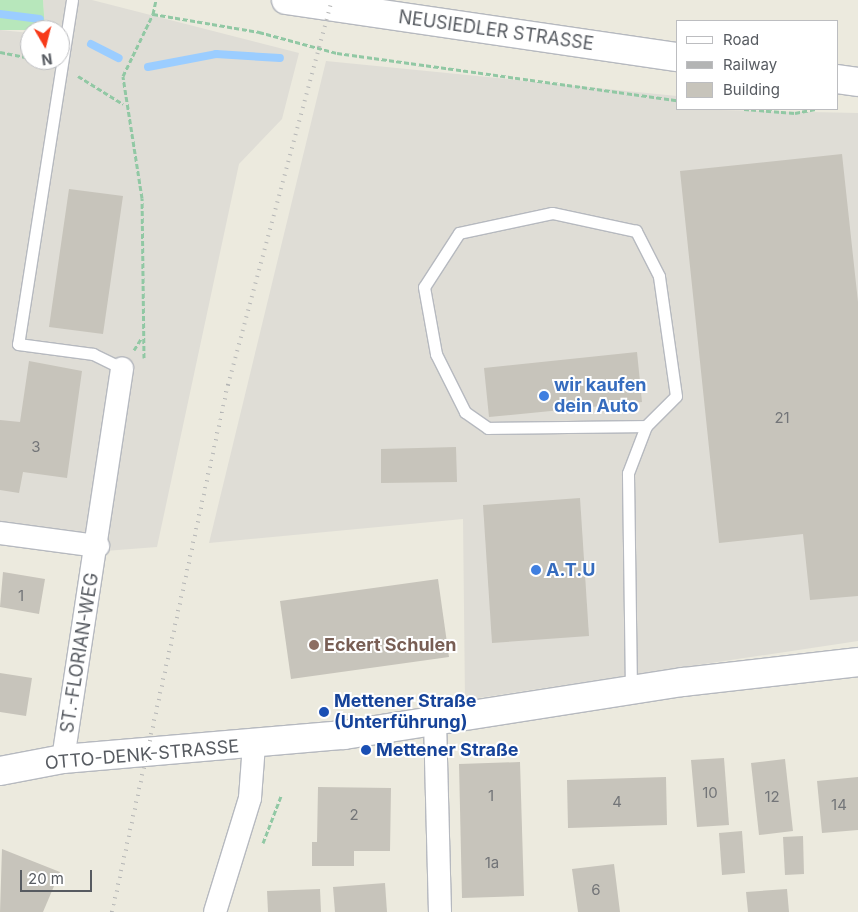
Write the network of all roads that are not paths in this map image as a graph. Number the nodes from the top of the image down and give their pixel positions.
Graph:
1 (72, 0) edge
2 (286, 0) edge
3 (676, 57) edge
4 (838, 79) edge
5 (858, 82) edge
6 (122, 368) joint
7 (646, 426) junction
8 (0, 533) edge
9 (98, 546) junction
10 (858, 662) edge
11 (632, 692) junction
12 (435, 721) junction
13 (254, 745) junction
14 (63, 759) junction
15 (0, 771) edge
16 (215, 912) edge
17 (440, 912) edge

1 - 6 lane
2 - 3 street, NEUSIEDLER STRASSE
4 - 5 street
6 - 9 street, ST.-FLORIAN-WEG
7 - 7 lane
7 - 11 lane
8 - 9 street
9 - 14 street, ST.-FLORIAN-WEG
10 - 11 street
11 - 12 street
12 - 13 street
12 - 17 street
13 - 14 street, OTTO-DENK-STRASSE
13 - 16 street
14 - 15 street, OTTO-DENK-STRASSE

